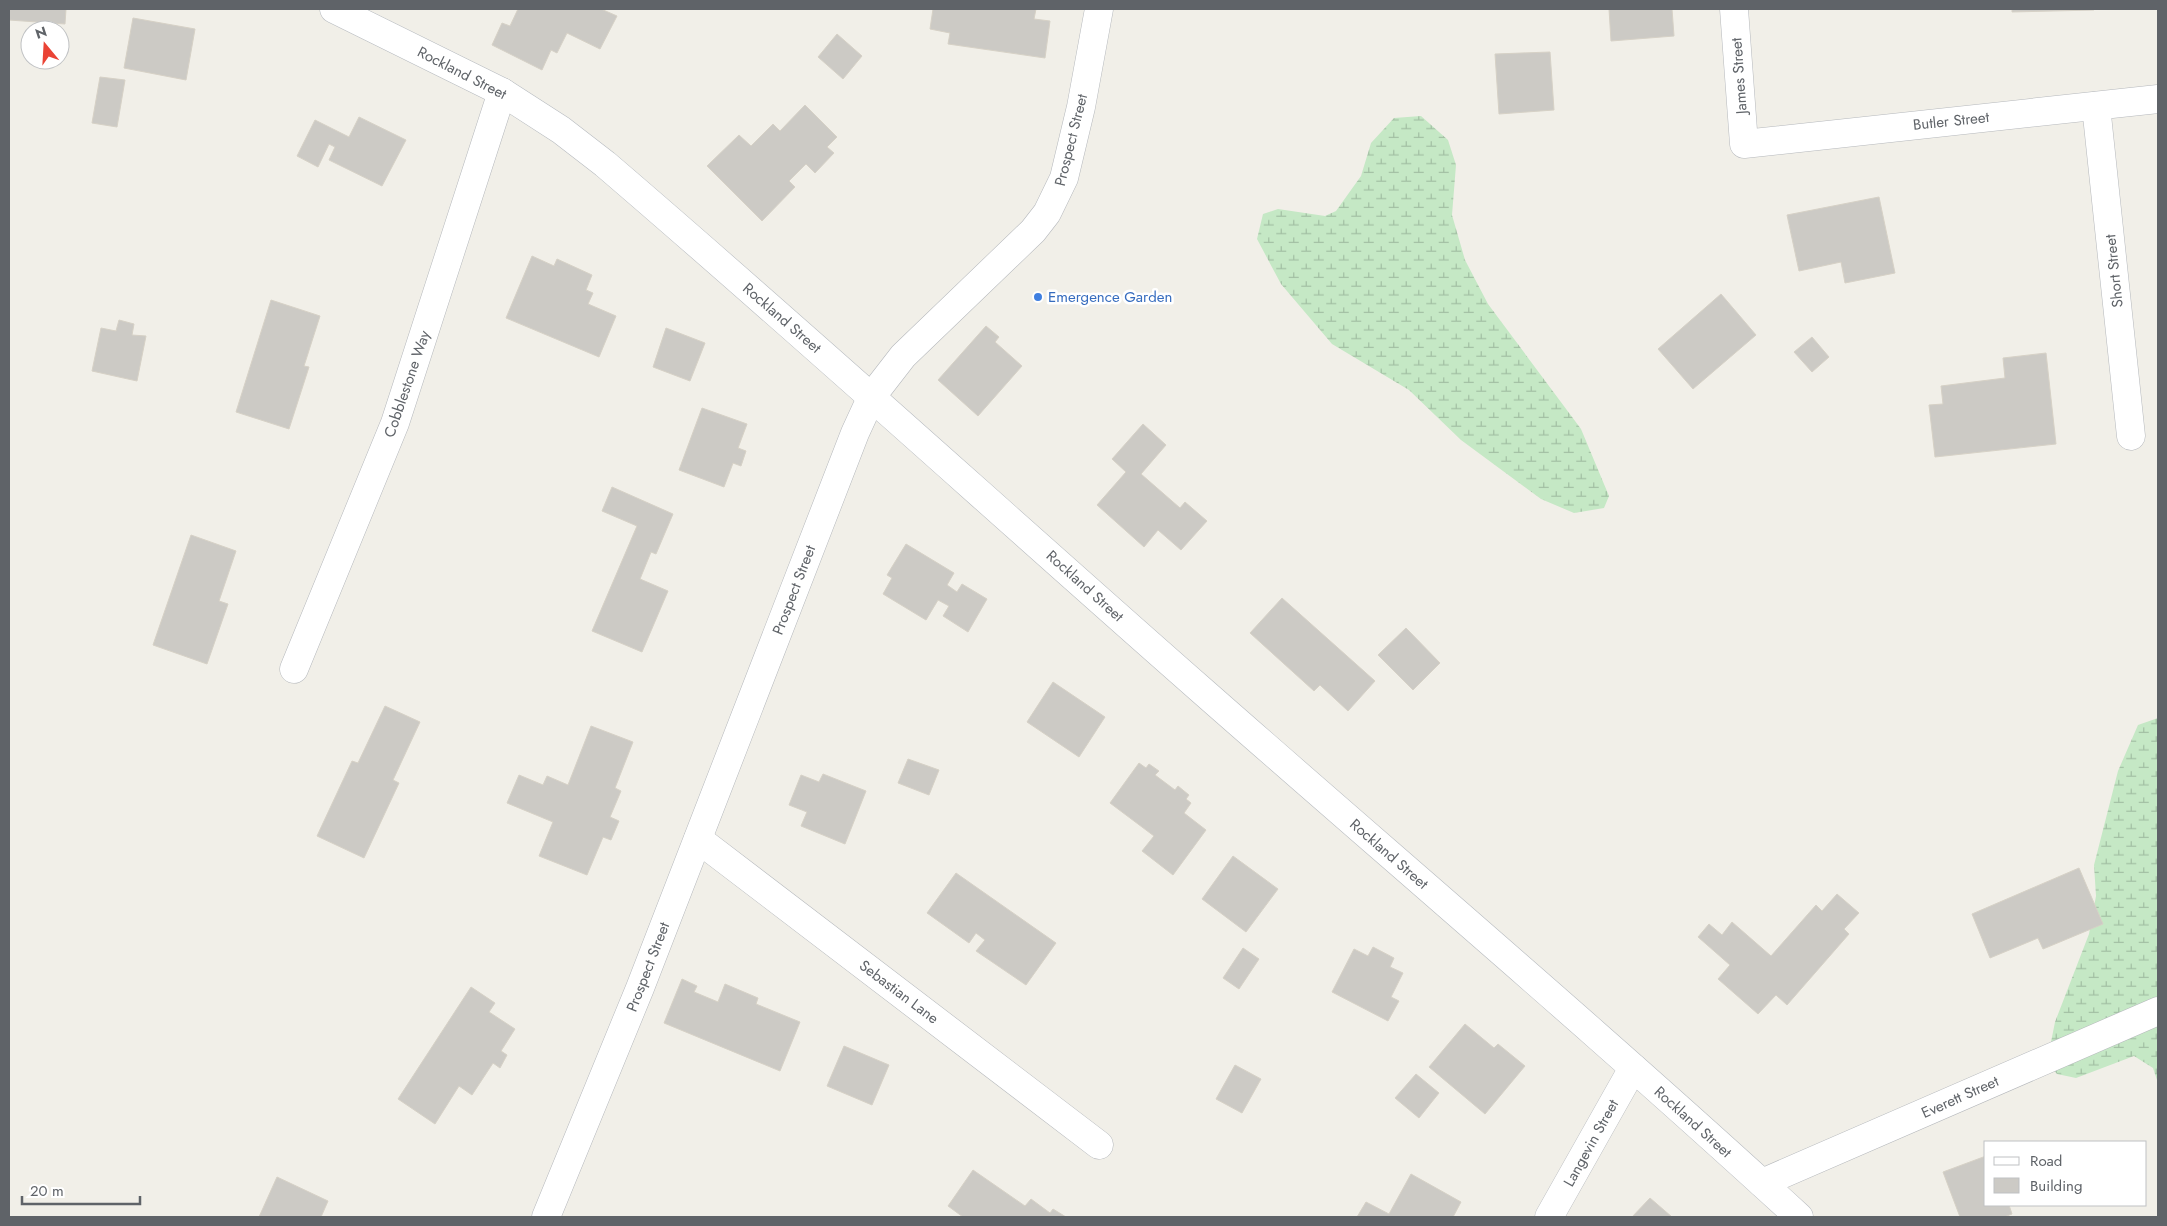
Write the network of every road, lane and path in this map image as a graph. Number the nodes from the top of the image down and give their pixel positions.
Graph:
1 (334, 9) edge
2 (1099, 9) edge
3 (1734, 9) edge
4 (502, 92) junction
5 (2158, 99) edge
6 (2096, 106) junction
7 (1744, 144) joint
8 (872, 396) junction
9 (2132, 436) dead end
10 (294, 669) dead end
11 (698, 838) junction
12 (2158, 1011) edge
13 (1633, 1068) junction
14 (1099, 1145) dead end
15 (1762, 1183) junction
16 (546, 1217) edge
17 (1549, 1217) edge
18 (1799, 1217) edge

1 - 4 street, Rockland Street
2 - 8 street, Prospect Street
3 - 7 street, James Street
4 - 8 street, Rockland Street
4 - 10 street, Cobblestone Way
5 - 6 street, Butler Street
6 - 7 street, Butler Street
6 - 9 street, Short Street
8 - 11 street, Prospect Street
8 - 13 street, Rockland Street
11 - 14 street, Sebastian Lane
11 - 16 street, Prospect Street
12 - 15 street, Everett Street
13 - 15 street, Rockland Street
13 - 17 street, Langevin Street
15 - 18 street, Rockland Street

